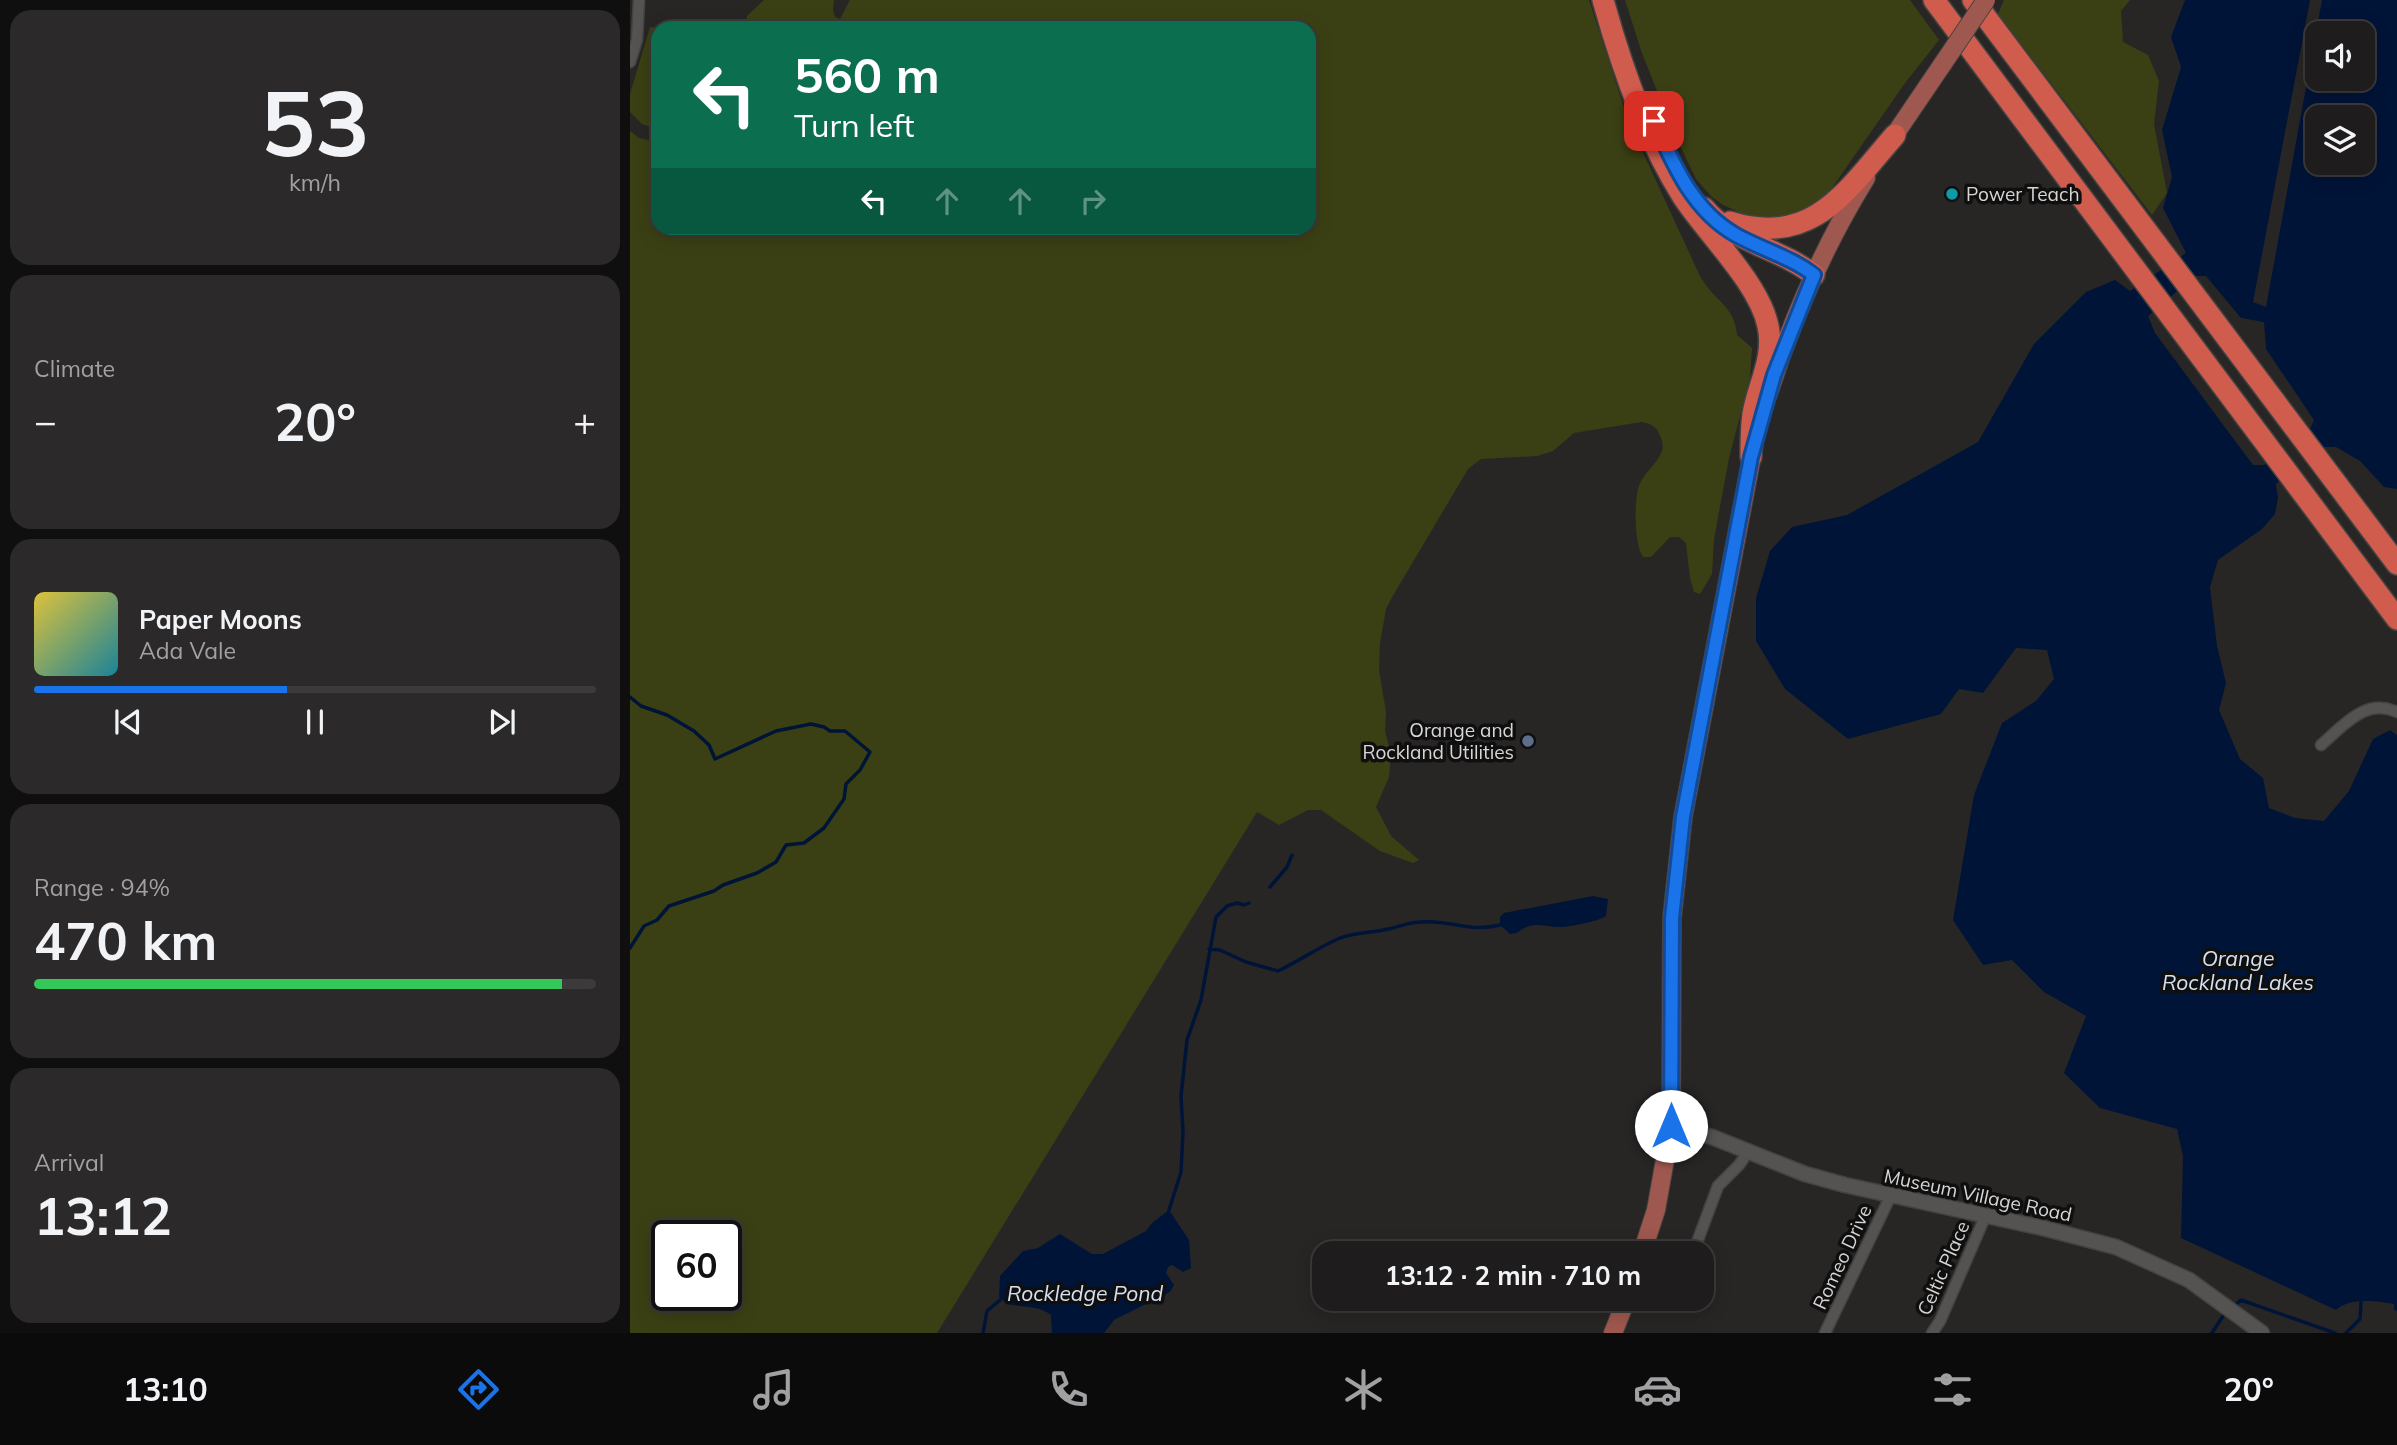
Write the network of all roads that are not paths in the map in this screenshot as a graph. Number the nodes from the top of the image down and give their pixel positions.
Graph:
1 (639, 0) edge
2 (1603, 0) edge
3 (1612, 0) edge
4 (1934, 0) edge
5 (1973, 0) edge
6 (1986, 0) edge
7 (630, 62) edge
8 (1895, 135) junction
9 (1699, 211) junction
10 (1814, 275) junction
11 (1751, 457) junction
12 (2397, 564) edge
13 (2397, 620) edge
14 (2397, 712) edge
15 (2321, 745) dead end
16 (1671, 1126) junction
17 (1748, 1152) junction
18 (1891, 1195) junction
19 (1985, 1217) junction
20 (1646, 1241) edge
21 (1697, 1241) edge
22 (1622, 1311) edge
23 (1613, 1333) edge
24 (1825, 1333) edge
25 (1932, 1333) edge
26 (2262, 1333) edge

1 - 7 street
2 - 9 highway
3 - 9 highway
4 - 13 highway
5 - 12 highway
6 - 8 main road, bridge
8 - 9 highway
8 - 10 main road
9 - 10 highway
9 - 11 highway
10 - 11 main road
11 - 16 main road
14 - 15 street
16 - 17 street, Museum Village Road
16 - 20 main road
17 - 18 street, Museum Village Road
17 - 21 street
18 - 19 street, Museum Village Road
18 - 24 street, Romeo Drive
19 - 25 street, Celtic Place
19 - 26 street, Museum Village Road
22 - 23 main road

